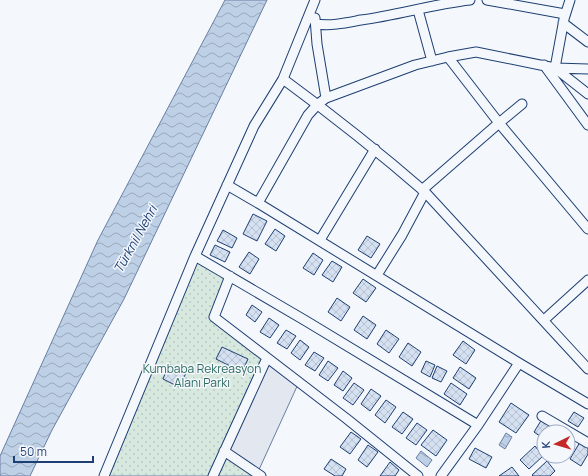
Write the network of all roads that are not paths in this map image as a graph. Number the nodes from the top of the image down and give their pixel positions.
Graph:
1 (470, 0) edge
2 (487, 0) edge
3 (570, 0) edge
4 (315, 1) edge
5 (457, 1) edge
6 (418, 10) junction
7 (565, 14) junction
8 (316, 24) junction
9 (563, 24) junction
10 (588, 42) edge
11 (448, 57) junction
12 (432, 61) junction
13 (544, 65) junction
14 (555, 68) junction
15 (588, 70) edge
16 (283, 79) junction
17 (588, 94) edge
18 (326, 98) junction
19 (318, 104) junction
20 (522, 104) dead end
21 (499, 122) junction
22 (588, 125) edge
23 (374, 148) junction
24 (227, 185) junction
25 (423, 191) junction
26 (258, 203) junction
27 (588, 229) edge
28 (320, 240) junction
29 (195, 256) junction
30 (377, 275) junction
31 (230, 276) junction
32 (588, 280) edge
33 (544, 320) junction
34 (267, 358) junction
35 (519, 363) junction
36 (588, 369) edge
37 (588, 404) edge
38 (542, 416) dead end
39 (478, 425) junction
40 (588, 443) edge
41 (224, 451) junction
42 (104, 476) edge
43 (213, 476) edge
44 (261, 476) edge
45 (418, 476) edge
46 (441, 476) edge

1 - 5 street
2 - 7 street
3 - 7 street
4 - 8 street
4 - 16 street
5 - 6 street
6 - 8 street
6 - 12 street
7 - 9 street
8 - 18 street
9 - 10 street
9 - 14 street
11 - 12 street
11 - 13 street
11 - 21 street
12 - 18 street
13 - 14 street
13 - 22 street
14 - 15 street
14 - 17 street
16 - 19 street
16 - 24 street
18 - 19 street
19 - 23 street
19 - 26 street
20 - 21 street
21 - 25 street
21 - 27 street
23 - 25 street
23 - 28 street
24 - 26 street
24 - 29 street
25 - 30 street
25 - 33 street
26 - 28 street
28 - 30 street
29 - 31 street
29 - 42 street
30 - 35 street
31 - 34 street
31 - 39 street
32 - 33 street
33 - 36 street
34 - 41 street
34 - 45 street
35 - 37 street
35 - 39 street
38 - 40 street
39 - 46 street
41 - 43 street
41 - 44 street

